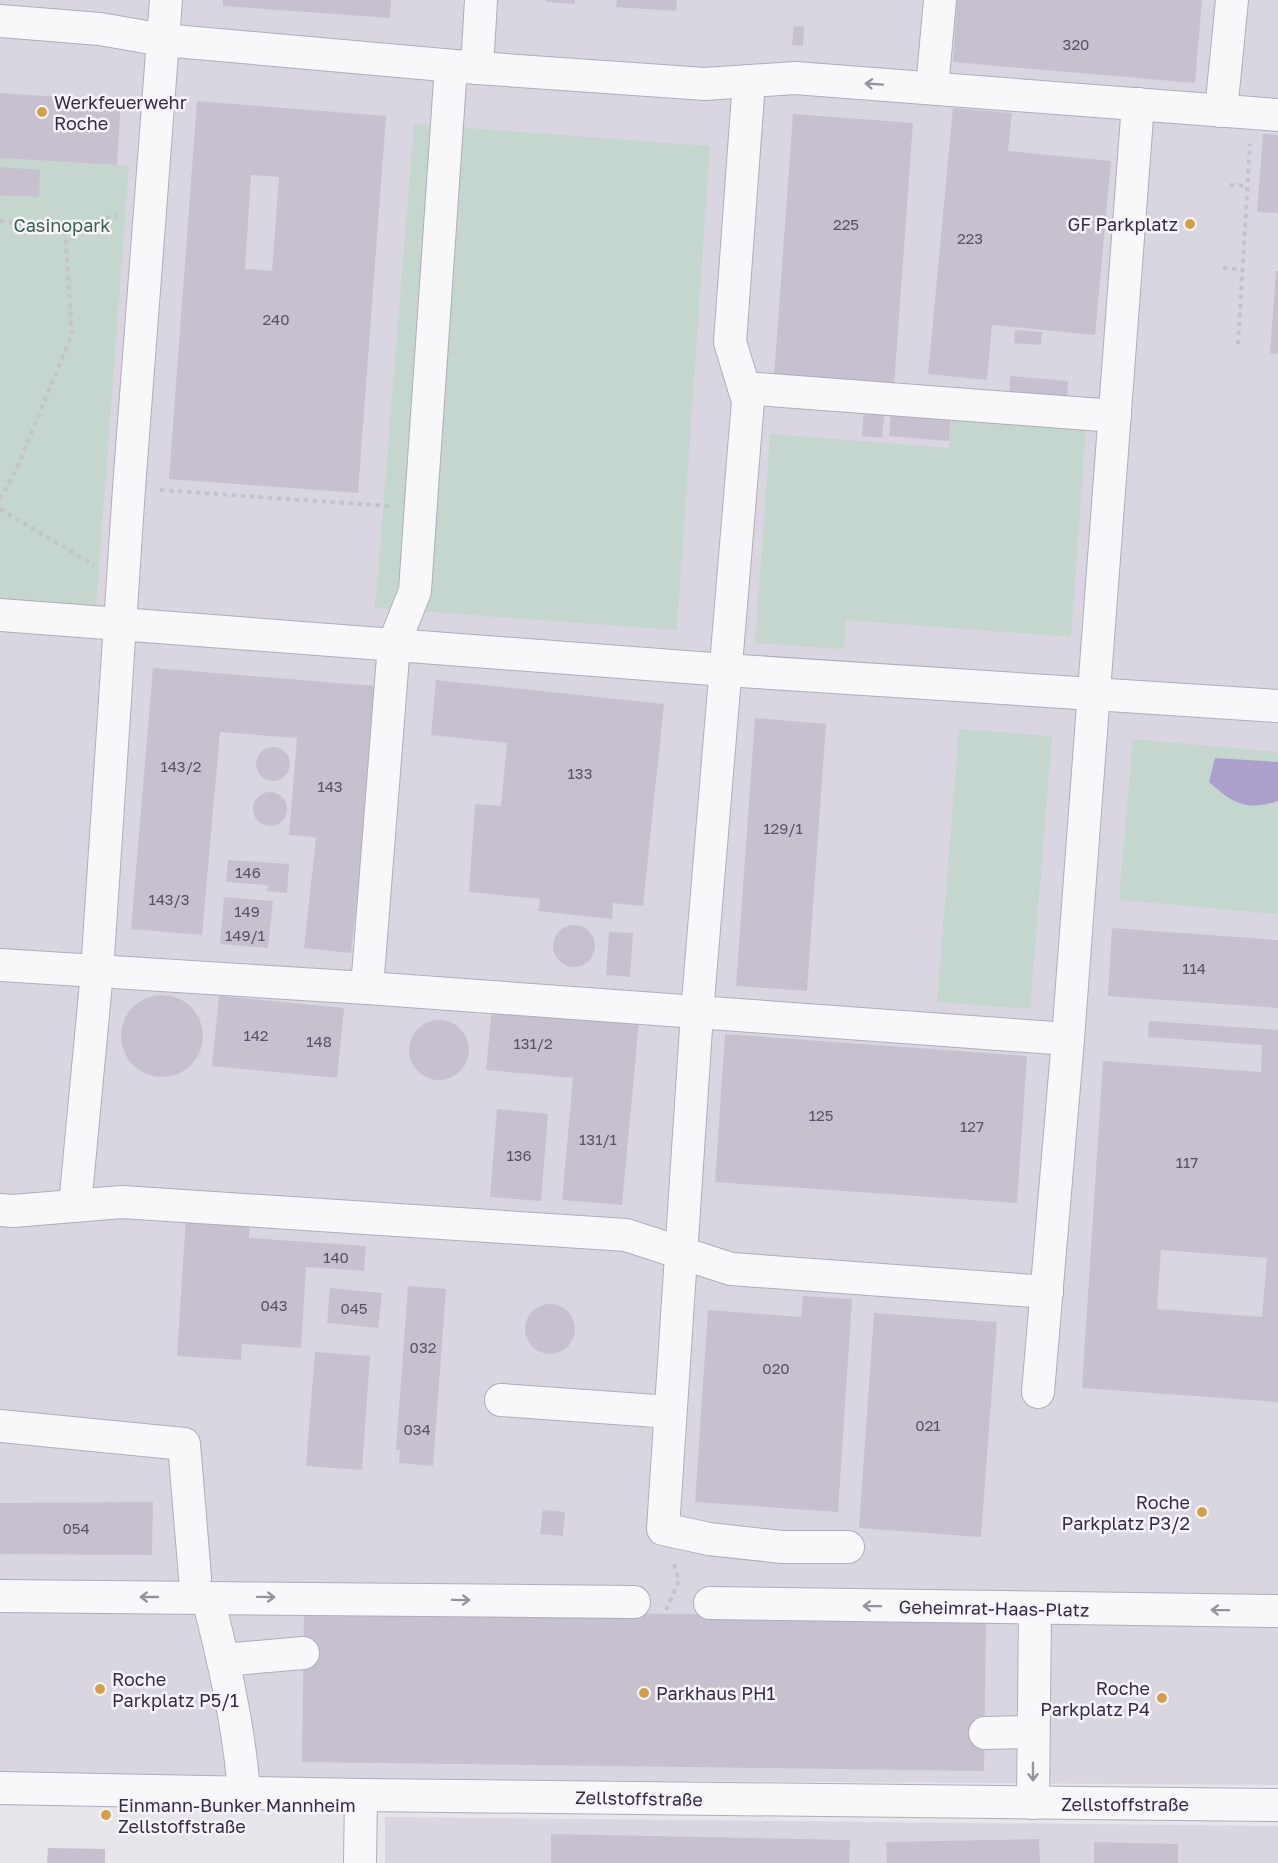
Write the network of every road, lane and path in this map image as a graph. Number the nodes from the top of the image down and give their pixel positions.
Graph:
1 (166, 0) edge
2 (481, 0) edge
3 (940, 0) edge
4 (1233, 0) edge
5 (0, 21) edge
6 (163, 40) junction
7 (464, 67) junction
8 (749, 81) junction
9 (932, 88) junction
10 (1138, 104) junction
11 (1221, 111) junction
12 (1265, 114) edge
13 (1230, 185) dead end
14 (1247, 186) junction
15 (150, 206) junction
16 (0, 221) edge
17 (65, 230) junction
18 (1223, 268) dead end
19 (1243, 270) junction
20 (1238, 344) dead end
21 (744, 388) junction
22 (1115, 416) junction
23 (129, 488) junction
24 (0, 499) edge
25 (420, 508) junction
26 (0, 509) edge
27 (123, 571) junction
28 (0, 615) edge
29 (120, 624) junction
30 (394, 644) junction
31 (725, 670) junction
32 (1094, 694) junction
33 (1278, 706) edge
34 (0, 965) edge
35 (97, 972) junction
36 (367, 988) junction
37 (697, 1013) junction
38 (1068, 1039) junction
39 (75, 1206) junction
40 (0, 1210) edge
41 (680, 1252) junction
42 (1047, 1292) junction
43 (1038, 1392) dead end
44 (501, 1400) dead end
45 (670, 1412) junction
46 (0, 1426) edge
47 (663, 1528) junction
48 (848, 1547) dead end
49 (201, 1587) junction
50 (0, 1596) edge
51 (634, 1602) dead end
52 (710, 1604) dead end
53 (1035, 1609) junction
54 (1278, 1611) edge
55 (665, 1613) dead end
56 (303, 1653) dead end
57 (223, 1660) junction
58 (1033, 1732) junction
59 (985, 1733) dead end
60 (0, 1788) edge
61 (244, 1792) junction
62 (361, 1795) junction
63 (1033, 1803) junction
64 (1278, 1805) edge
65 (360, 1863) edge

1 - 6 street
2 - 7 street
3 - 9 street
4 - 11 street
5 - 6 street
6 - 7 street
6 - 15 street
7 - 8 street
7 - 25 street
9 -> 8 street
8 - 21 street
9 - 10 street
10 - 11 street
10 - 22 street
11 - 12 street
12 - 14 path
13 - 14 path
14 - 19 path
15 - 17 path
15 - 23 street
16 - 17 path
17 - 24 path
18 - 19 path
19 - 20 path
21 - 22 street
21 - 31 street
22 - 32 street
23 - 25 path
23 - 27 street
25 - 30 street
26 - 27 path
27 - 29 street
28 - 29 street
29 - 30 street
29 - 35 street
30 - 31 street
30 - 36 street
31 - 32 street
31 - 37 street
32 - 33 street
32 - 38 street
34 - 35 street
35 - 36 street
35 - 39 street
36 - 37 street
37 - 38 street
37 - 41 street
38 - 42 street
39 - 40 street
39 - 41 street
41 - 42 street
41 - 45 street
42 - 43 street
44 - 45 street
45 - 47 street
46 - 49 street
47 - 48 street
47 - 55 path
49 -> 50 street
49 -> 51 street
49 - 57 street
53 -> 52 street, Geheimrat-Haas-Platz
54 -> 53 street, Geheimrat-Haas-Platz
53 - 58 street
56 - 57 street
57 - 61 street
58 - 59 street
58 -> 63 street
60 - 61 street, Zellstoffstraße
61 - 62 street, Zellstoffstraße
62 - 63 street, Zellstoffstraße
62 - 65 street
63 - 64 street, Zellstoffstraße

